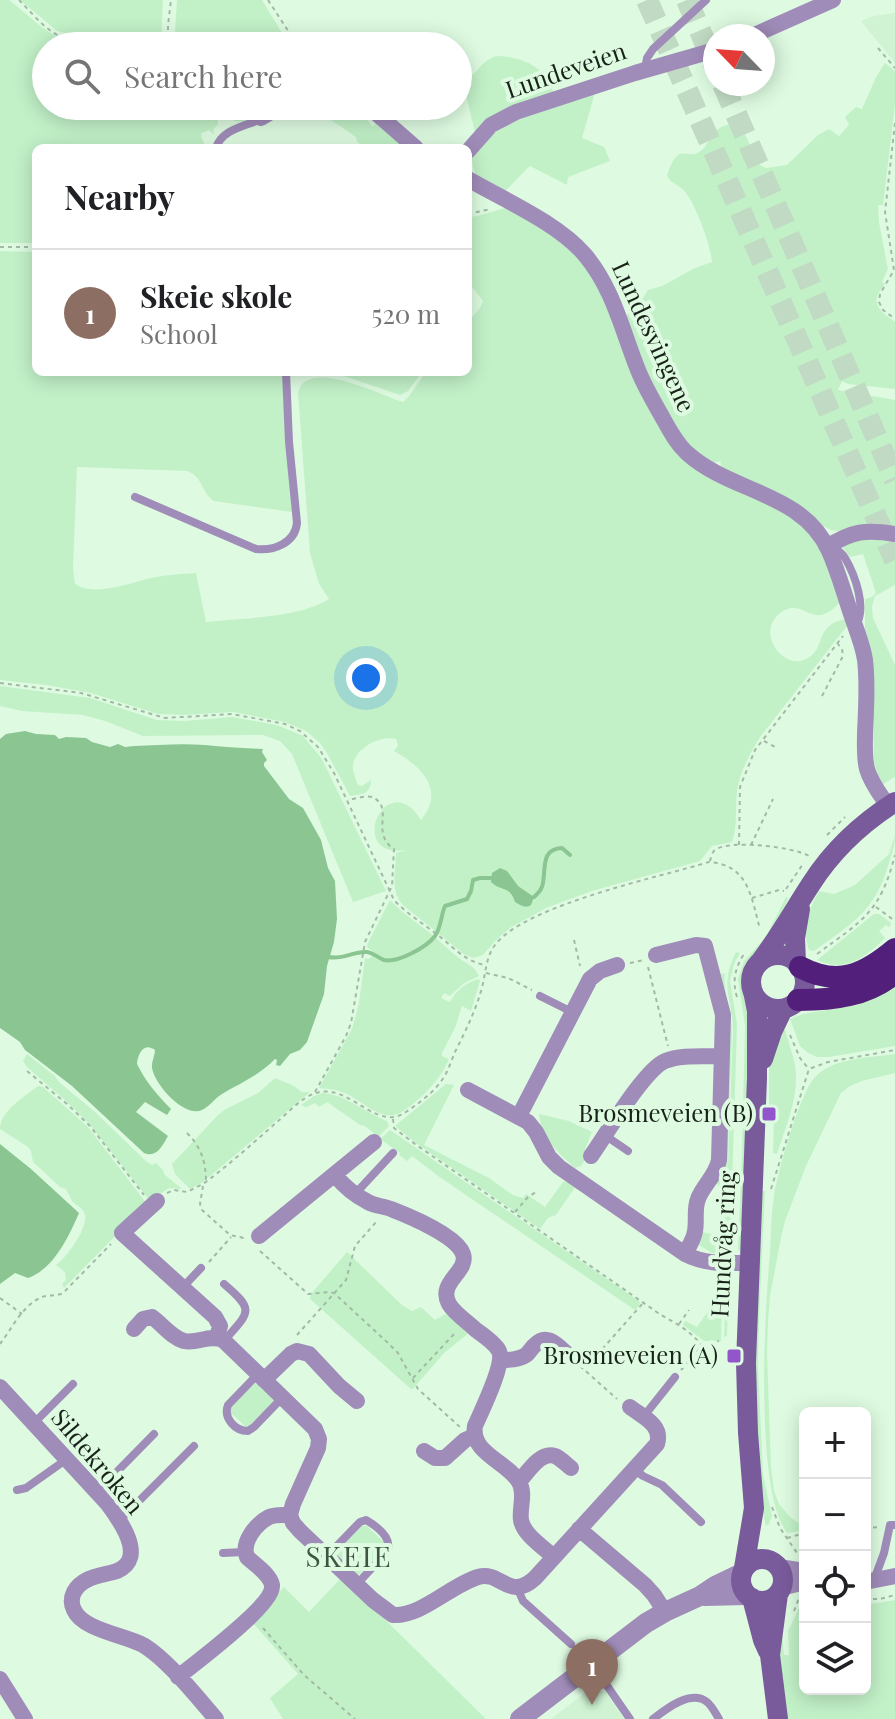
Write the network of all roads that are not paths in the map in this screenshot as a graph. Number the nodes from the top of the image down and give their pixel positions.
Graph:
1 (706, 0) edge
2 (833, 0) edge
3 (775, 26) edge
4 (703, 53) edge
5 (645, 70) junction
6 (384, 120) edge
7 (255, 121) edge
8 (217, 144) edge
9 (411, 144) edge
10 (472, 146) edge
11 (472, 181) edge
12 (286, 376) edge
13 (135, 497) dead end
14 (895, 534) edge
15 (829, 545) junction
16 (891, 804) edge
17 (794, 895) junction
18 (895, 949) edge
19 (656, 955) dead end
20 (760, 962) junction
21 (803, 963) junction
22 (617, 965) road end
23 (895, 973) edge
24 (540, 996) road end
25 (754, 996) junction
26 (790, 1005) junction
27 (572, 1012) junction
28 (722, 1056) junction
29 (757, 1078) junction
30 (468, 1090) dead end
31 (519, 1116) junction
32 (606, 1136) junction
33 (374, 1142) dead end
34 (628, 1151) dead end
35 (393, 1153) dead end
36 (591, 1156) dead end
37 (335, 1175) junction
38 (355, 1194) junction
39 (154, 1203) road end
40 (256, 1242) road end
41 (685, 1254) junction
42 (750, 1263) junction
43 (201, 1268) road end
44 (224, 1284) dead end
45 (183, 1287) junction
46 (134, 1329) dead end
47 (221, 1339) junction
48 (568, 1355) road end
49 (500, 1360) junction
50 (261, 1377) junction
51 (675, 1377) road end
52 (73, 1384) dead end
53 (0, 1387) edge
54 (282, 1398) junction
55 (357, 1401) dead end
56 (636, 1412) joint
57 (34, 1423) junction
58 (154, 1434) dead end
59 (473, 1436) junction
60 (194, 1446) dead end
61 (424, 1451) dead end
62 (67, 1459) junction
63 (571, 1468) dead end
64 (634, 1468) junction
65 (519, 1482) junction
66 (17, 1490) dead end
67 (97, 1492) junction
68 (763, 1507) junction
69 (290, 1515) junction
70 (119, 1520) junction
71 (701, 1522) dead end
72 (895, 1525) edge
73 (579, 1529) junction
74 (244, 1552) junction
75 (223, 1553) dead end
76 (327, 1556) junction
77 (554, 1557) junction
78 (775, 1564) junction
79 (743, 1570) junction
80 (799, 1571) edge
81 (895, 1576) edge
82 (871, 1579) edge
83 (871, 1581) edge
84 (356, 1584) junction
85 (799, 1584) edge
86 (517, 1587) junction
87 (780, 1591) junction
88 (700, 1596) junction
89 (749, 1596) junction
90 (665, 1612) junction
91 (571, 1644) dead end
92 (770, 1655) junction
93 (592, 1663) junction
94 (178, 1677) junction
95 (0, 1679) edge
96 (25, 1719) edge
97 (216, 1719) edge
98 (520, 1719) edge
99 (630, 1719) edge
100 (653, 1719) edge
101 (719, 1719) edge
102 (778, 1719) edge

1 - 5 lane, Lundeveien
2 - 3 street
4 - 5 street, Lundeveien
5 - 10 street, Lundeveien
6 - 9 street
7 - 8 lane
11 - 15 street, Lundesvingene
12 - 13 lane
14 - 15 street
15 - 16 street, Lundesvingene
16 - 17 main road
17 - 20 main road
17 - 21 main road
18 - 21 highway
19 - 28 street
20 - 21 main road
20 - 25 main road
21 - 26 main road
22 - 27 street
23 - 26 highway
24 - 27 lane
25 - 26 main road
25 - 29 main road, Hundvåg ring
26 - 29 main road, Hundvåg ring
27 - 31 street
28 - 32 street
28 - 41 street
29 - 42 main road, Hundvåg ring
30 - 31 street
31 - 41 street
32 - 34 lane
32 - 36 street
33 - 37 street
35 - 38 lane
37 - 38 street
37 - 40 street
38 - 49 street
39 - 45 street
41 - 42 street
42 - 68 main road, Hundvåg ring
43 - 45 lane
44 - 47 lane
45 - 47 street
46 - 47 street
47 - 50 street
48 - 49 street
49 - 59 street
50 - 54 street
50 - 54 lane
50 - 55 street
51 - 56 lane
52 - 57 lane
53 - 57 street, Sildekroken
54 - 69 street
56 - 64 street
57 - 62 street, Sildekroken
58 - 67 lane
59 - 61 street
59 - 65 street
60 - 70 lane
62 - 66 lane
62 - 67 street, Sildekroken
63 - 65 street
64 - 71 lane
64 - 73 street
65 - 77 street
67 - 70 street, Sildekroken
68 - 78 main road
68 - 79 main road
69 - 74 street
69 - 76 street
70 - 94 street, Sildekroken
72 - 82 lane
73 - 77 street
73 - 90 street
74 - 75 lane
74 - 94 street
76 - 84 street
76 - 84 lane
77 - 86 street
78 - 79 main road
78 - 80 street
78 - 87 main road
79 - 88 street
79 - 89 main road
81 - 83 street
84 - 86 street
85 - 87 street
86 - 91 lane
87 - 89 main road
87 - 92 main road
88 - 89 street
88 - 90 street
89 - 92 main road
90 - 93 street
92 - 102 main road
93 - 98 street
93 - 99 lane
94 - 97 street, Sildekroken
95 - 96 street
100 - 101 lane

